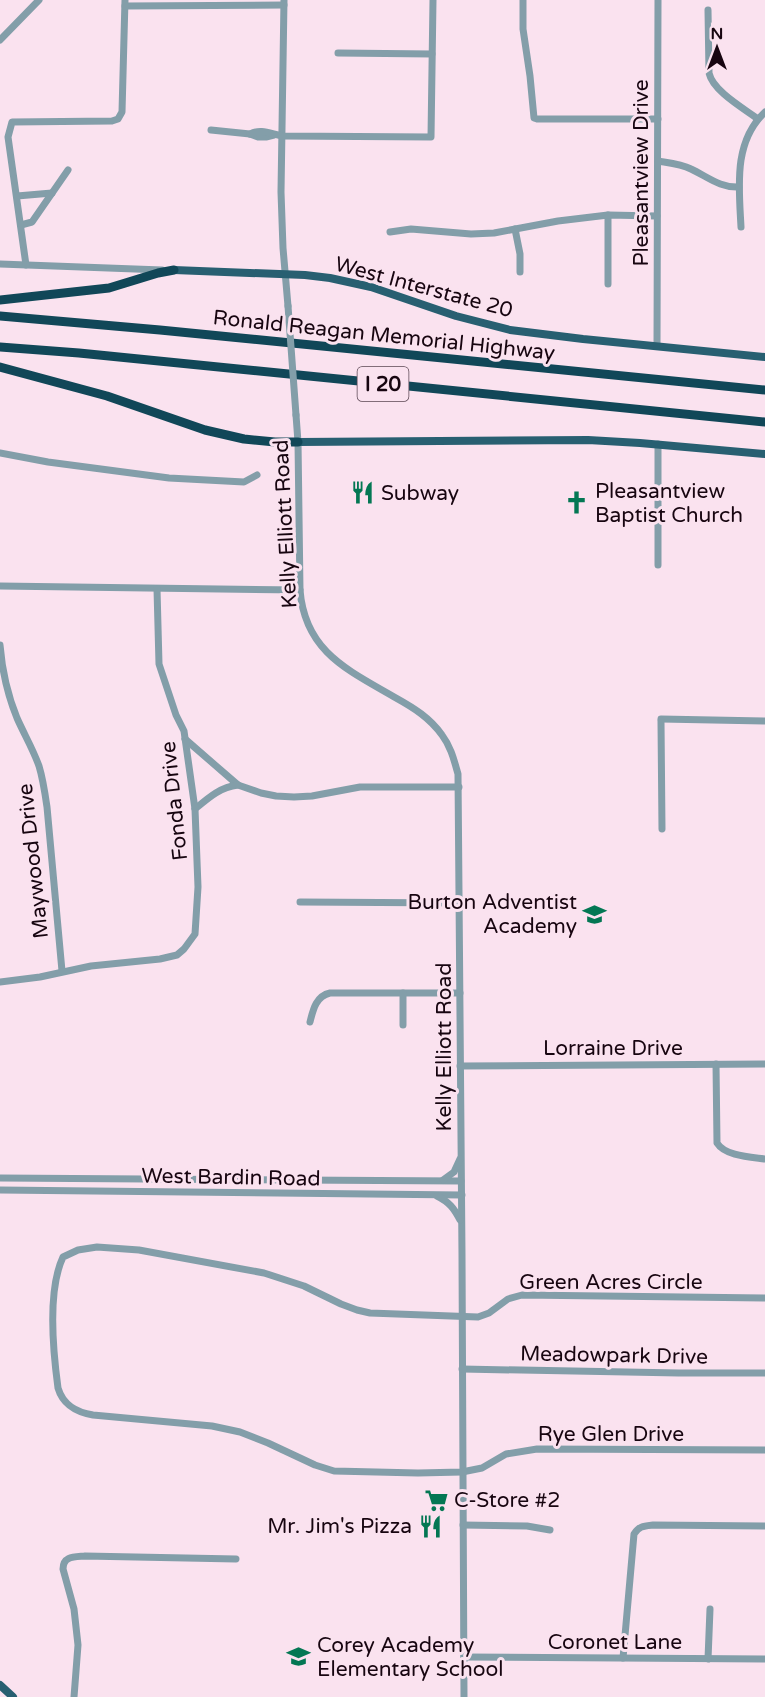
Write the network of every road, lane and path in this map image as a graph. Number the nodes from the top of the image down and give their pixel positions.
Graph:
1 (39, 0) edge
2 (433, 0) edge
3 (523, 0) edge
4 (658, 0) edge
5 (125, 3) edge
6 (284, 3) edge
7 (708, 10) dead end
8 (0, 40) edge
9 (338, 53) dead end
10 (432, 54) junction
11 (765, 112) edge
12 (758, 119) junction
13 (658, 120) junction
14 (211, 130) dead end
15 (282, 136) junction
16 (658, 161) junction
17 (68, 170) dead end
18 (739, 187) junction
19 (52, 194) junction
20 (17, 196) junction
21 (608, 215) junction
22 (657, 216) junction
23 (21, 225) junction
24 (741, 227) dead end
25 (515, 229) junction
26 (390, 232) dead end
27 (0, 264) edge
28 (26, 265) junction
29 (174, 270) junction
30 (520, 272) dead end
31 (285, 275) junction
32 (609, 284) dead end
33 (0, 300) edge
34 (0, 316) edge
35 (657, 346) junction
36 (0, 347) edge
37 (765, 357) edge
38 (0, 367) edge
39 (765, 390) edge
40 (765, 422) edge
41 (298, 442) junction
42 (658, 444) junction
43 (0, 453) edge
44 (765, 454) edge
45 (257, 475) dead end
46 (658, 565) dead end
47 (0, 586) edge
48 (157, 589) junction
49 (300, 590) junction
50 (0, 645) edge
51 (765, 721) edge
52 (185, 739) junction
53 (238, 785) junction
54 (459, 787) junction
55 (195, 809) junction
56 (662, 829) dead end
57 (300, 902) dead end
58 (459, 903) junction
59 (62, 971) junction
60 (0, 982) edge
61 (403, 993) junction
62 (460, 993) junction
63 (310, 1023) dead end
64 (403, 1024) dead end
65 (716, 1064) junction
66 (765, 1064) edge
67 (460, 1066) junction
68 (461, 1157) junction
69 (765, 1159) edge
70 (0, 1178) edge
71 (443, 1181) junction
72 (461, 1181) junction
73 (0, 1190) edge
74 (435, 1195) junction
75 (462, 1195) junction
76 (462, 1223) junction
77 (765, 1298) edge
78 (462, 1318) junction
79 (462, 1369) junction
80 (765, 1373) edge
81 (765, 1450) edge
82 (462, 1472) junction
83 (463, 1525) junction
84 (765, 1526) edge
85 (550, 1530) dead end
86 (237, 1558) dead end
87 (710, 1609) dead end
88 (464, 1657) junction
89 (623, 1658) junction
90 (708, 1659) junction
91 (765, 1659) edge
92 (0, 1685) edge
93 (13, 1697) edge
94 (74, 1697) edge
95 (464, 1697) edge

1 - 8 street
2 - 10 street
3 - 13 street
4 - 13 street, Pleasantview Drive
5 - 6 street
5 - 20 street
6 - 15 street, Kelly Elliott Road
7 - 12 street
9 - 10 street
10 - 15 street
11 - 12 street
12 - 18 street
13 - 16 street, Pleasantview Drive
14 - 15 street
15 - 31 street, Kelly Elliott Road
16 - 18 street
16 - 22 street, Pleasantview Drive
17 - 19 street
18 - 24 street
19 - 20 street
19 - 23 street
20 - 23 street
21 - 22 street
21 - 25 street
21 - 32 street
22 - 35 street, Pleasantview Drive
23 - 28 street
25 - 26 street
25 - 30 street
27 - 28 street, West Interstate 20
28 - 29 street, West Interstate 20
29 - 31 main road, West Interstate 20
29 - 33 highway
31 - 35 main road, West Interstate 20
31 - 41 street, Kelly Elliott Road, bridge
34 - 39 highway, Ronald Reagan Memorial Highway / I 20
35 - 37 main road, West Interstate 20
36 - 40 highway, I 20
38 - 41 highway
41 - 42 main road
41 - 49 street, Kelly Elliott Road
42 - 44 main road
42 - 46 street
43 - 45 street
47 - 48 street
48 - 49 street
48 - 52 street, Fonda Drive
49 - 54 street, Kelly Elliott Road
50 - 59 street, Maywood Drive
51 - 56 street
52 - 53 street
52 - 55 street, Fonda Drive
53 - 54 street
53 - 55 street
54 - 58 street, Kelly Elliott Road
55 - 59 street, Fonda Drive
57 - 58 street
58 - 62 street, Kelly Elliott Road
59 - 60 street
61 - 62 street
61 - 63 street
61 - 64 street
62 - 67 street, Kelly Elliott Road
65 - 66 street, Lorraine Drive
65 - 67 street, Lorraine Drive
65 - 69 street
67 - 68 street, Kelly Elliott Road
68 - 71 street
68 - 72 street, Kelly Elliott Road
70 - 71 street, West Bardin Road
71 - 72 street, West Bardin Road
72 - 75 street, Kelly Elliott Road
73 - 74 street, West Bardin Road
74 - 75 street, West Bardin Road
74 - 76 street
75 - 76 street, Kelly Elliott Road
76 - 78 street, Kelly Elliott Road
77 - 78 street, Green Acres Circle
78 - 79 street, Kelly Elliott Road
78 - 82 street, Green Acres Circle
79 - 80 street, Meadowpark Drive
79 - 82 street, Kelly Elliott Road
81 - 82 street, Rye Glen Drive
82 - 83 street, Kelly Elliott Road
83 - 85 street
83 - 88 street, Kelly Elliott Road
84 - 89 street
86 - 94 street
87 - 90 street
88 - 89 street, Coronet Lane
88 - 95 street, Kelly Elliott Road
89 - 90 street, Coronet Lane
90 - 91 street, Coronet Lane
92 - 93 main road

